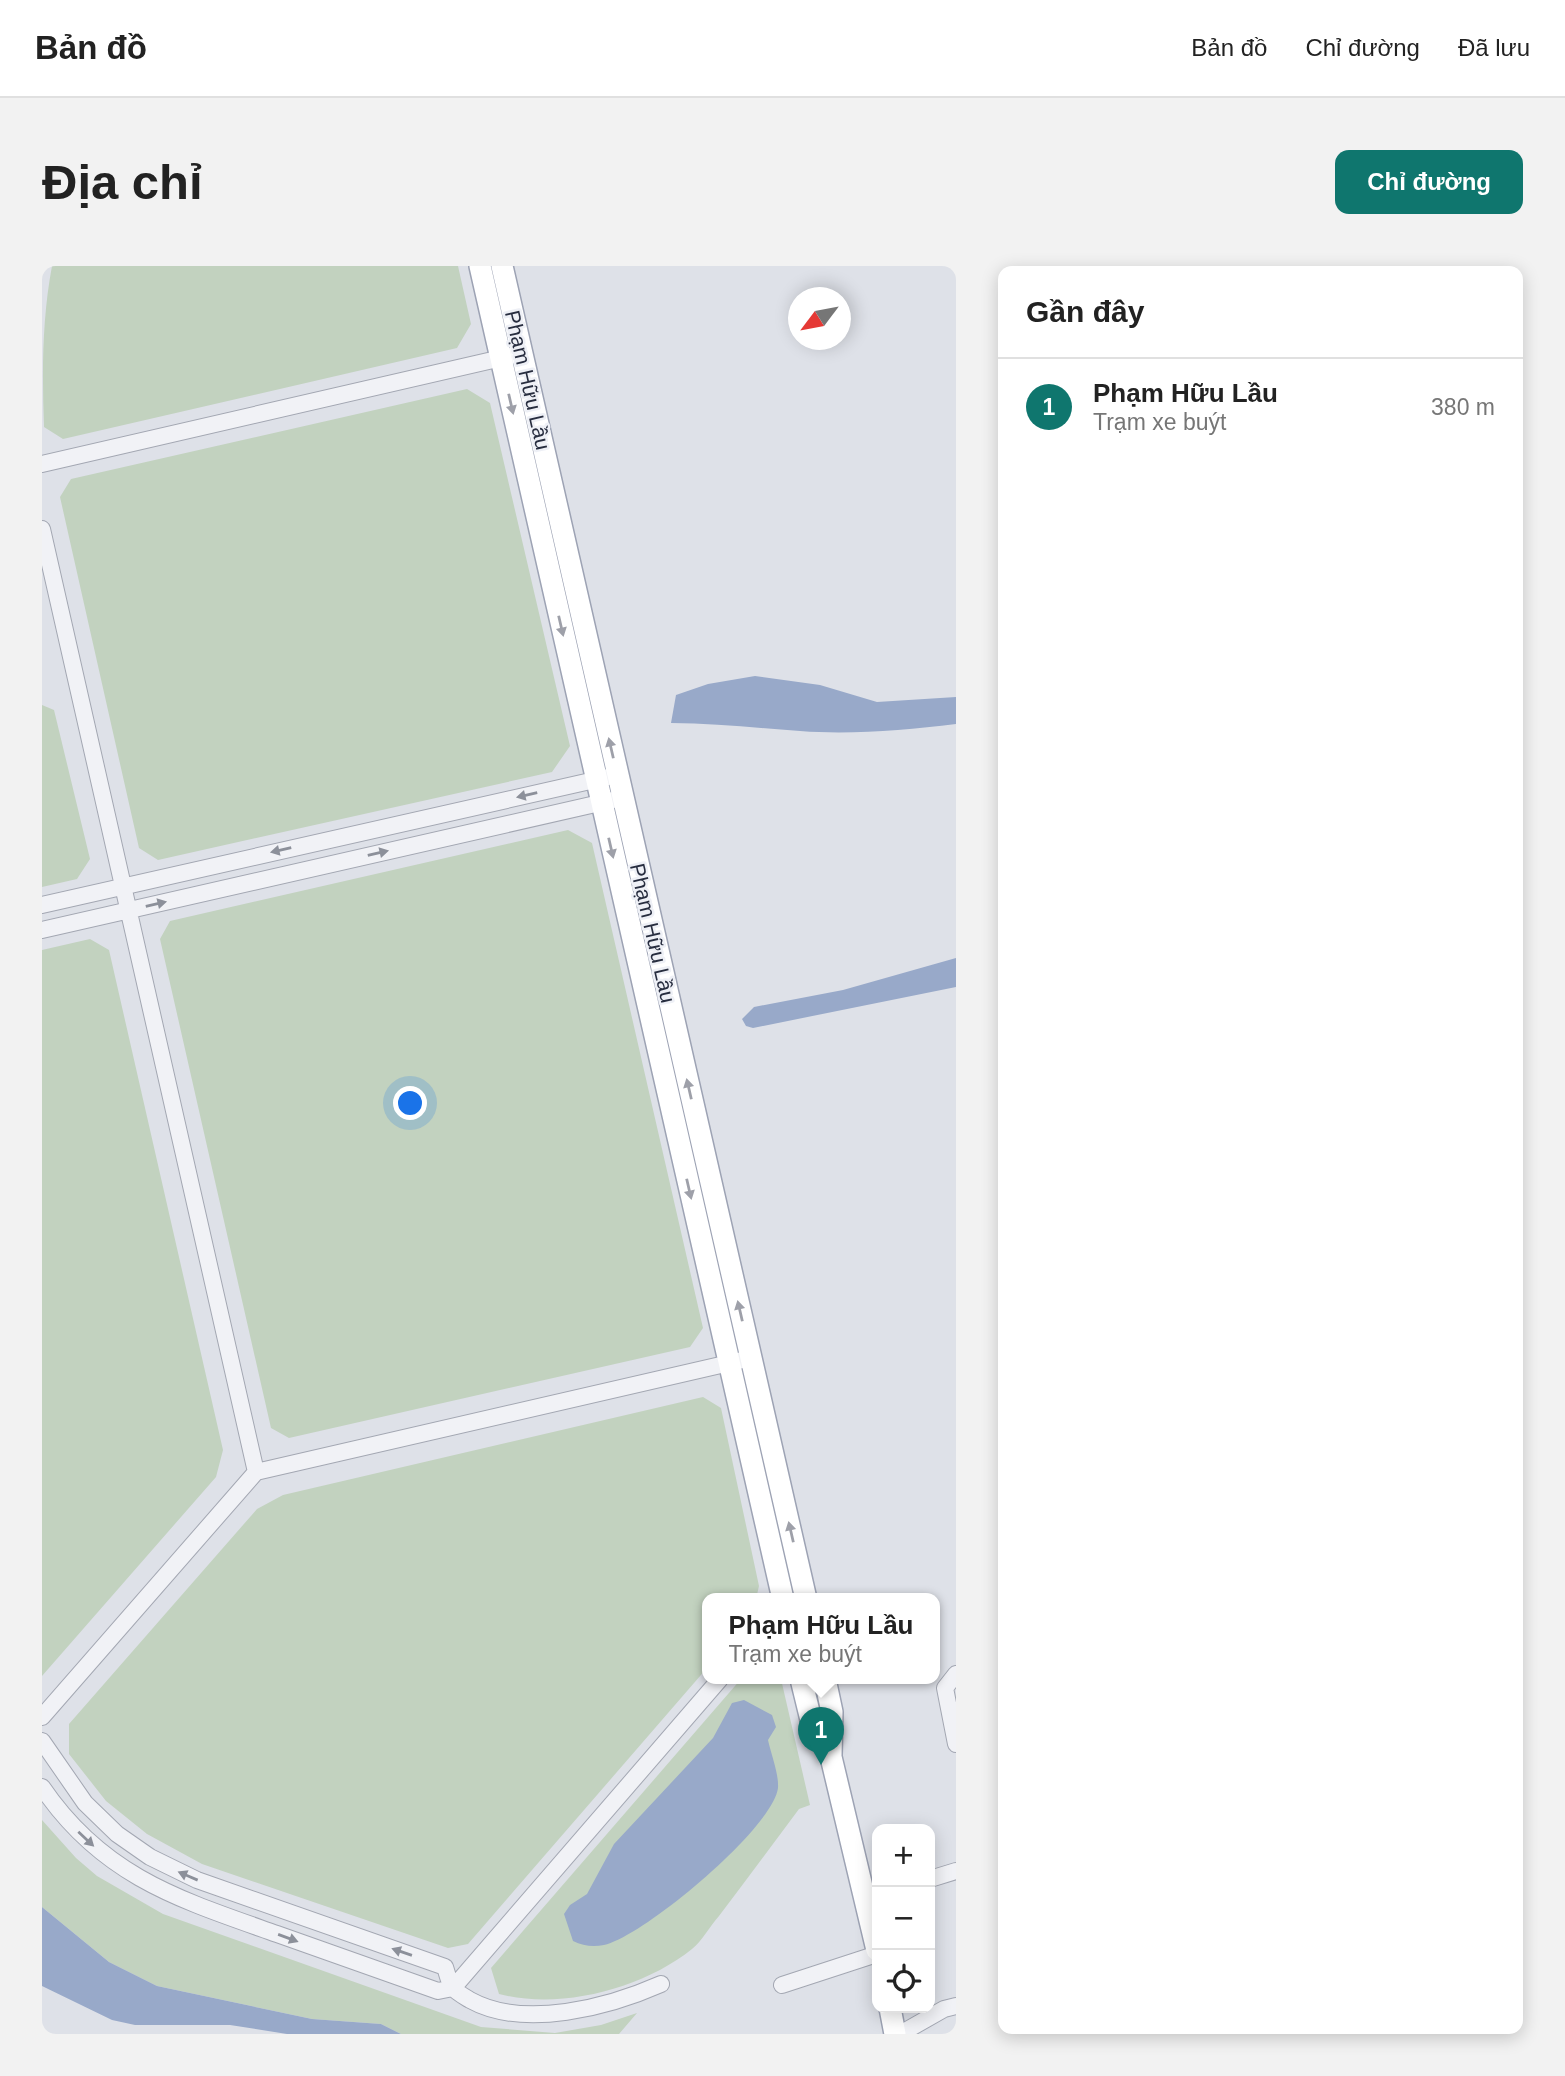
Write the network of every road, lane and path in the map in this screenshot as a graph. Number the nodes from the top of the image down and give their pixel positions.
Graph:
1 (480, 266) edge
2 (502, 266) edge
3 (511, 356) junction
4 (42, 464) edge
5 (42, 530) edge
6 (618, 775) junction
7 (596, 780) junction
8 (622, 797) junction
9 (601, 802) junction
10 (123, 886) junction
11 (42, 905) edge
12 (128, 910) junction
13 (42, 930) edge
14 (751, 1358) junction
15 (729, 1364) junction
16 (256, 1472) junction
17 (782, 1593) edge
18 (805, 1593) edge
19 (956, 1674) edge
20 (716, 1684) edge
21 (802, 1684) edge
22 (826, 1684) edge
23 (42, 1717) edge
24 (42, 1741) edge
25 (956, 1744) edge
26 (831, 1757) junction
27 (42, 1787) edge
28 (956, 1871) edge
29 (935, 1877) edge
30 (871, 1896) edge
31 (877, 1950) edge
32 (872, 1954) edge
33 (661, 1984) dead end
34 (782, 1985) dead end
35 (453, 1988) junction
36 (956, 2006) edge
37 (892, 2013) edge
38 (898, 2034) edge

1 - 3 main road, Phạm Hữu Lầu
2 - 3 main road, Phạm Hữu Lầu
3 - 4 street
6 -> 3 main road, Phạm Hữu Lầu
3 -> 7 main road, Phạm Hữu Lầu
5 - 10 street
6 - 7 street
6 - 8 main road, Phạm Hữu Lầu
7 - 9 main road, Phạm Hữu Lầu
7 -> 10 street
8 - 9 street
14 -> 8 main road, Phạm Hữu Lầu
12 -> 9 street
9 -> 15 main road, Phạm Hữu Lầu
10 - 11 street
10 - 12 street
12 - 13 street
12 - 16 street
14 - 15 street
18 -> 14 main road, Phạm Hữu Lầu
15 - 16 street
15 - 17 main road, Phạm Hữu Lầu
16 - 23 street
19 - 25 street
20 - 35 street
21 - 26 main road
22 - 26 main road
35 -> 24 street
26 - 30 main road
27 -> 35 street
28 - 29 street
30 - 31 main road
32 - 34 street
33 - 35 street
36 - 38 street
37 - 38 main road

